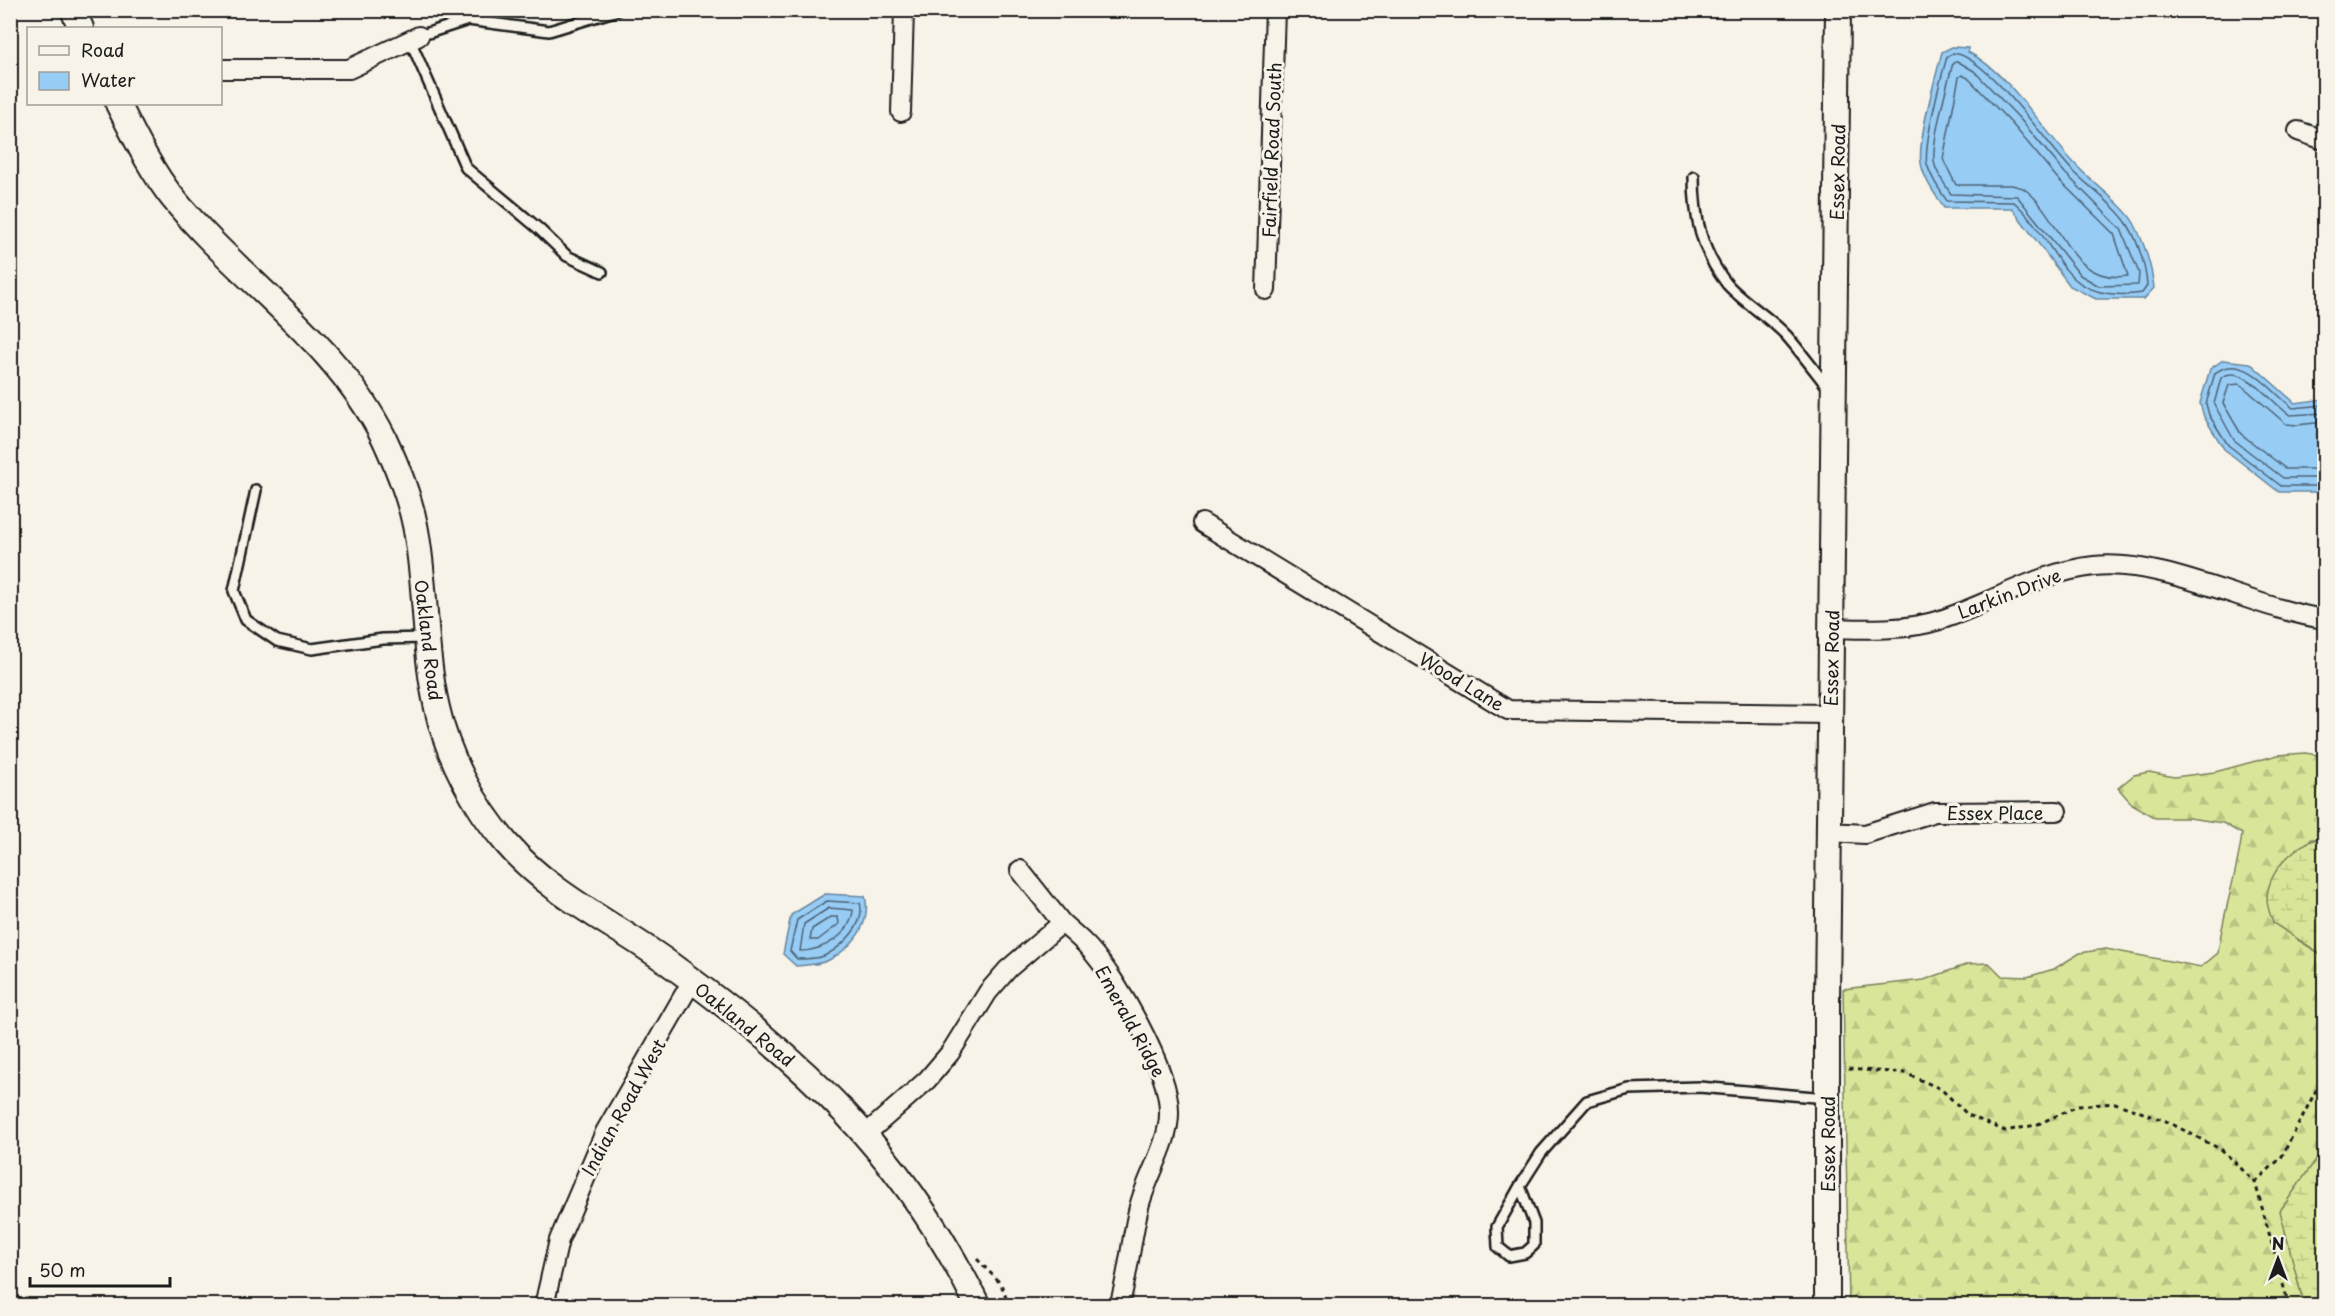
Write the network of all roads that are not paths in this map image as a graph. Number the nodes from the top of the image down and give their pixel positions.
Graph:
1 (73, 10) edge
2 (618, 10) edge
3 (904, 10) edge
4 (1275, 10) edge
5 (1838, 10) edge
6 (81, 27) edge
7 (415, 38) junction
8 (222, 69) edge
9 (119, 105) edge
10 (901, 112) dead end
11 (2298, 131) dead end
12 (2325, 140) edge
13 (1694, 177) dead end
14 (602, 272) dead end
15 (1266, 290) dead end
16 (1834, 395) junction
17 (256, 490) dead end
18 (1202, 523) dead end
19 (2325, 619) edge
20 (1832, 628) junction
21 (427, 638) junction
22 (1830, 714) junction
23 (2056, 811) dead end
24 (1829, 832) junction
25 (1020, 870) dead end
26 (1062, 923) junction
27 (692, 981) junction
28 (1827, 1098) junction
29 (866, 1134) junction
30 (1521, 1186) junction
31 (544, 1305) edge
32 (978, 1305) edge
33 (1119, 1305) edge
34 (1827, 1305) edge

1 - 6 street
2 - 7 lane
3 - 10 street
4 - 15 street, Fairfield Road South
5 - 16 street, Essex Road
7 - 8 street
7 - 14 lane
9 - 21 street, Oakland Road
11 - 12 street
13 - 16 lane
16 - 20 street, Essex Road
17 - 21 lane
18 - 22 street, Wood Lane
19 - 20 street, Larkin Drive
20 - 22 street, Essex Road
21 - 27 street, Oakland Road
22 - 24 street, Essex Road
23 - 24 street, Essex Place
24 - 28 street, Essex Road
25 - 26 street, Emerald Ridge
26 - 29 street
26 - 33 street, Emerald Ridge
27 - 29 street, Oakland Road
27 - 31 street, Indian Road West
28 - 30 lane
28 - 34 street, Essex Road
29 - 32 street, Oakland Road
30 - 30 lane

